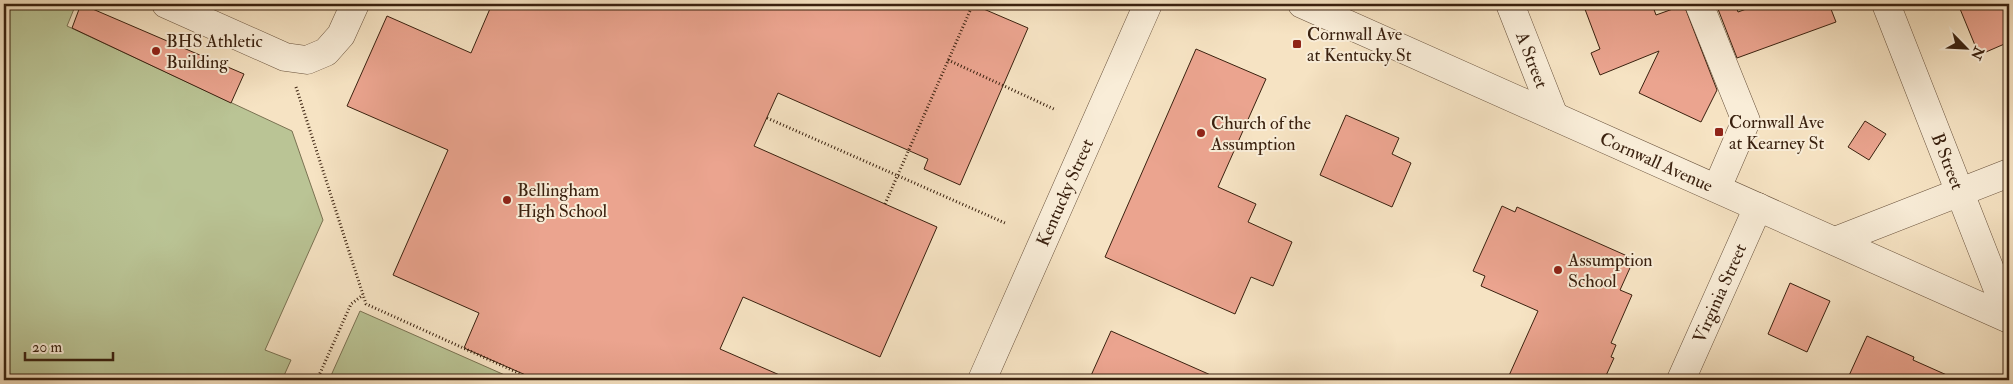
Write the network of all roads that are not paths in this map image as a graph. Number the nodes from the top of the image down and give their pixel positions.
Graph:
1 (166, 4) edge
2 (356, 4) edge
3 (1148, 4) edge
4 (1302, 4) edge
5 (1510, 4) edge
6 (1699, 4) edge
7 (1886, 4) edge
8 (1325, 9) edge
9 (1554, 116) junction
10 (2009, 173) edge
11 (1716, 188) junction
12 (1960, 192) junction
13 (1758, 207) junction
14 (1835, 242) junction
15 (2009, 318) edge
16 (982, 380) edge
17 (1681, 380) edge

1 - 2 street
3 - 16 street, Kentucky Street
4 - 8 street, Cornwall Avenue
5 - 9 street, A Street
6 - 11 street
7 - 12 street, B Street
8 - 9 street, Cornwall Avenue
9 - 11 street, Cornwall Avenue
10 - 12 street
11 - 13 street, Cornwall Avenue
12 - 14 street
12 - 15 street, B Street
13 - 14 street, Cornwall Avenue
13 - 17 street, Virginia Street
14 - 15 street, Cornwall Avenue

